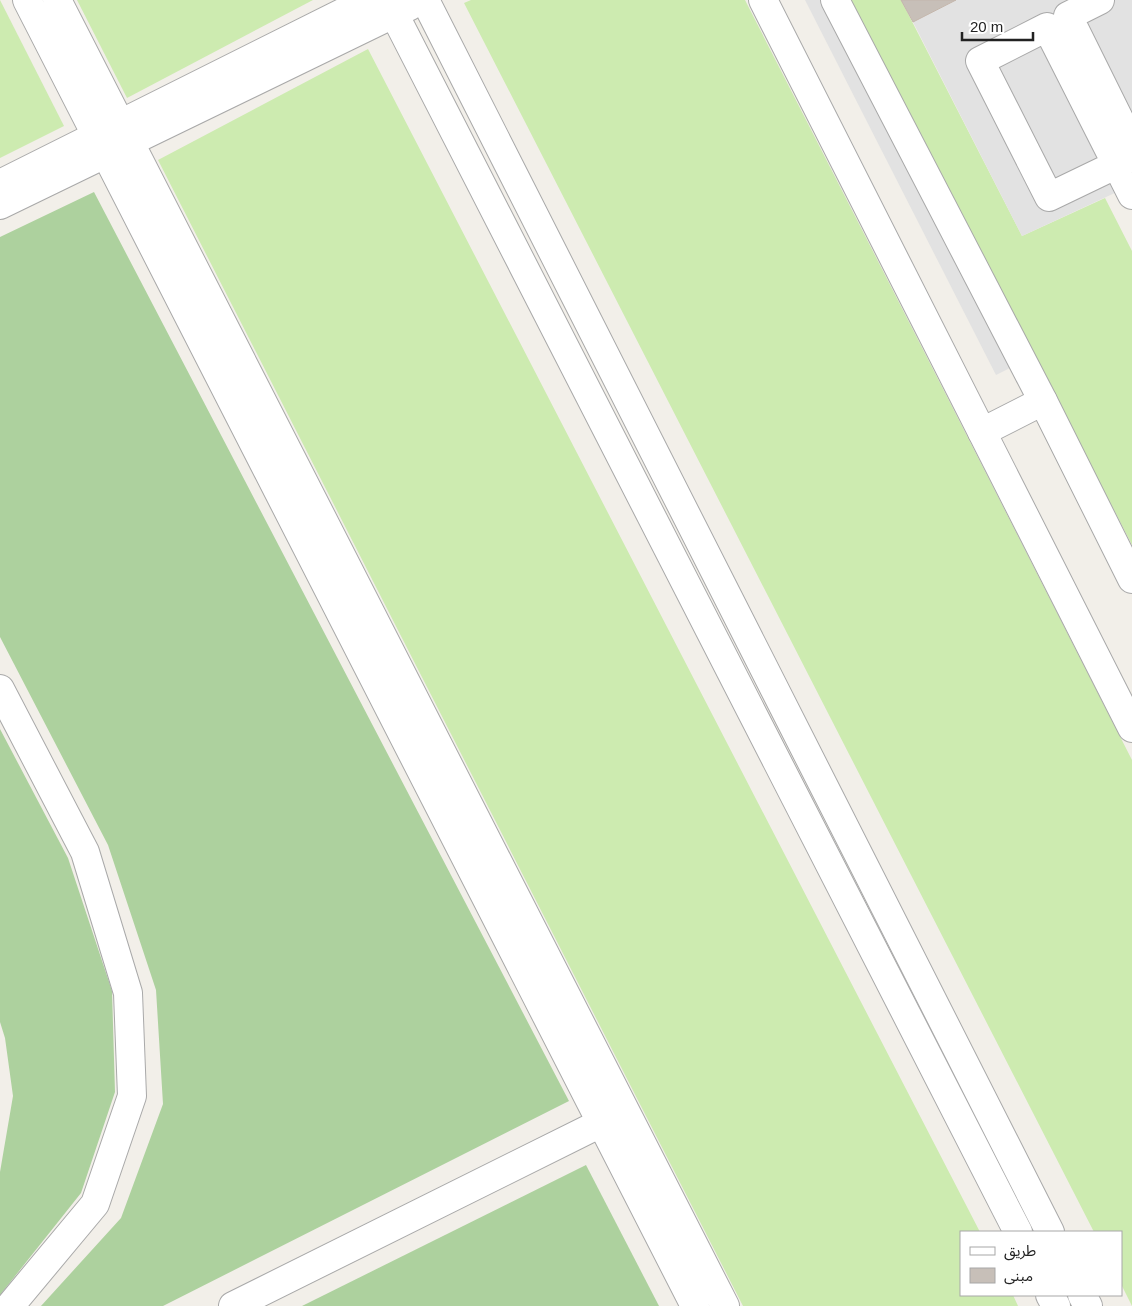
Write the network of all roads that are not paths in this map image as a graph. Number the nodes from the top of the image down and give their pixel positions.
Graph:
1 (27, 0) edge
2 (57, 0) edge
3 (368, 0) edge
4 (424, 0) edge
5 (763, 0) edge
6 (782, 0) edge
7 (835, 0) edge
8 (1100, 0) edge
9 (391, 7) edge
10 (1057, 22) junction
11 (113, 139) junction
12 (1127, 155) edge
13 (0, 184) edge
14 (1132, 195) edge
15 (0, 206) edge
16 (1043, 401) junction
17 (989, 428) junction
18 (1132, 579) edge
19 (0, 689) edge
20 (1132, 693) edge
21 (1132, 728) edge
22 (601, 1123) junction
23 (1017, 1231) edge
24 (1049, 1231) edge
25 (10, 1306) edge
26 (233, 1306) edge
27 (695, 1306) edge
28 (725, 1306) edge

1 - 11 street
2 - 11 street
3 - 11 street
4 - 9 street
4 - 24 street
5 - 17 street
6 - 17 street
7 - 16 street
8 - 10 street
9 - 11 street
9 - 23 street
10 - 12 street
10 - 12 street
11 - 13 street
11 - 15 street
11 - 22 street
11 - 28 street
12 - 14 street
16 - 17 street
16 - 18 street
17 - 20 street
17 - 21 street
19 - 25 street
22 - 26 street
22 - 27 street

